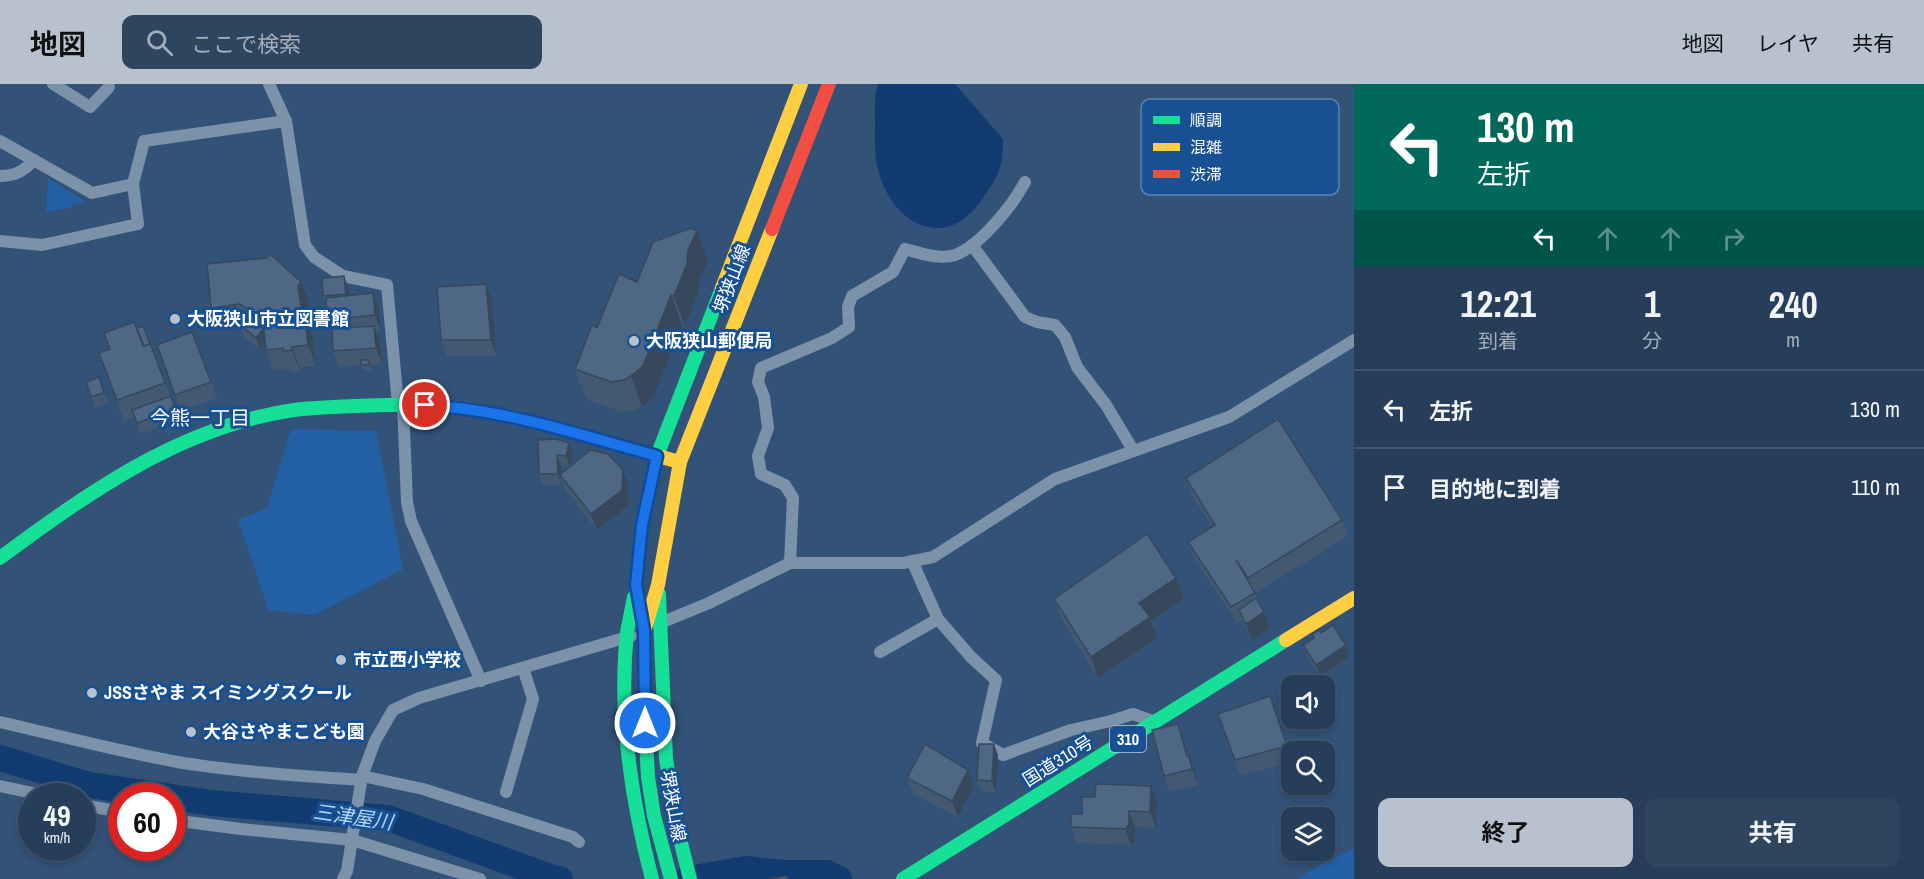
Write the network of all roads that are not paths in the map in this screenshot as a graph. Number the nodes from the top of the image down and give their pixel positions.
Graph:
1 (53, 84) edge
2 (269, 84) edge
3 (801, 84) edge
4 (829, 84) edge
5 (109, 87) dead end
6 (286, 121) junction
7 (0, 141) edge
8 (34, 160) junction
9 (0, 176) edge
10 (1025, 182) dead end
11 (133, 184) junction
12 (0, 241) edge
13 (972, 245) junction
14 (1354, 340) edge
15 (400, 404) junction
16 (1133, 450) junction
17 (657, 456) junction
18 (680, 462) junction
19 (0, 558) edge
20 (912, 561) junction
21 (790, 562) junction
22 (636, 585) junction
23 (658, 585) junction
24 (1354, 598) edge
25 (938, 619) junction
26 (663, 622) junction
27 (644, 630) junction
28 (627, 637) junction
29 (880, 652) dead end
30 (523, 668) junction
31 (481, 681) junction
32 (0, 722) edge
33 (1155, 722) junction
34 (362, 778) junction
35 (0, 786) edge
36 (18, 790) edge
37 (506, 792) dead end
38 (186, 822) edge
39 (352, 837) junction
40 (579, 842) dead end
41 (343, 879) edge
42 (480, 879) edge
43 (652, 879) edge
44 (670, 879) edge
45 (690, 879) edge
46 (903, 879) edge

1 - 5 street
2 - 6 street
3 - 17 main road, 堺狭山線
4 - 18 main road, 堺狭山線
6 - 11 street
6 - 15 street
7 - 8 street
8 - 9 street
8 - 11 street
10 - 13 street
11 - 12 street
13 - 16 street
13 - 21 street
14 - 16 street
15 - 17 main road
15 - 19 main road
15 - 31 street
16 - 20 street
17 - 18 main road
17 - 22 main road, 堺狭山線
18 - 23 main road, 堺狭山線
20 - 21 street
20 - 25 street
21 - 26 street
22 - 27 main road, 堺狭山線
22 - 28 main road
23 - 26 main road
23 - 27 main road, 堺狭山線
24 - 33 main road, 国道310号 / 310
25 - 29 street
25 - 33 street
26 - 27 street
26 - 45 main road
27 - 28 street
27 - 44 main road, 堺狭山線
28 - 30 street
28 - 43 main road
30 - 31 street
30 - 37 street
31 - 34 street
32 - 34 street
33 - 46 main road, 国道310号 / 310
34 - 39 street
34 - 40 street
35 - 36 street
38 - 39 street
39 - 41 street
39 - 42 street

